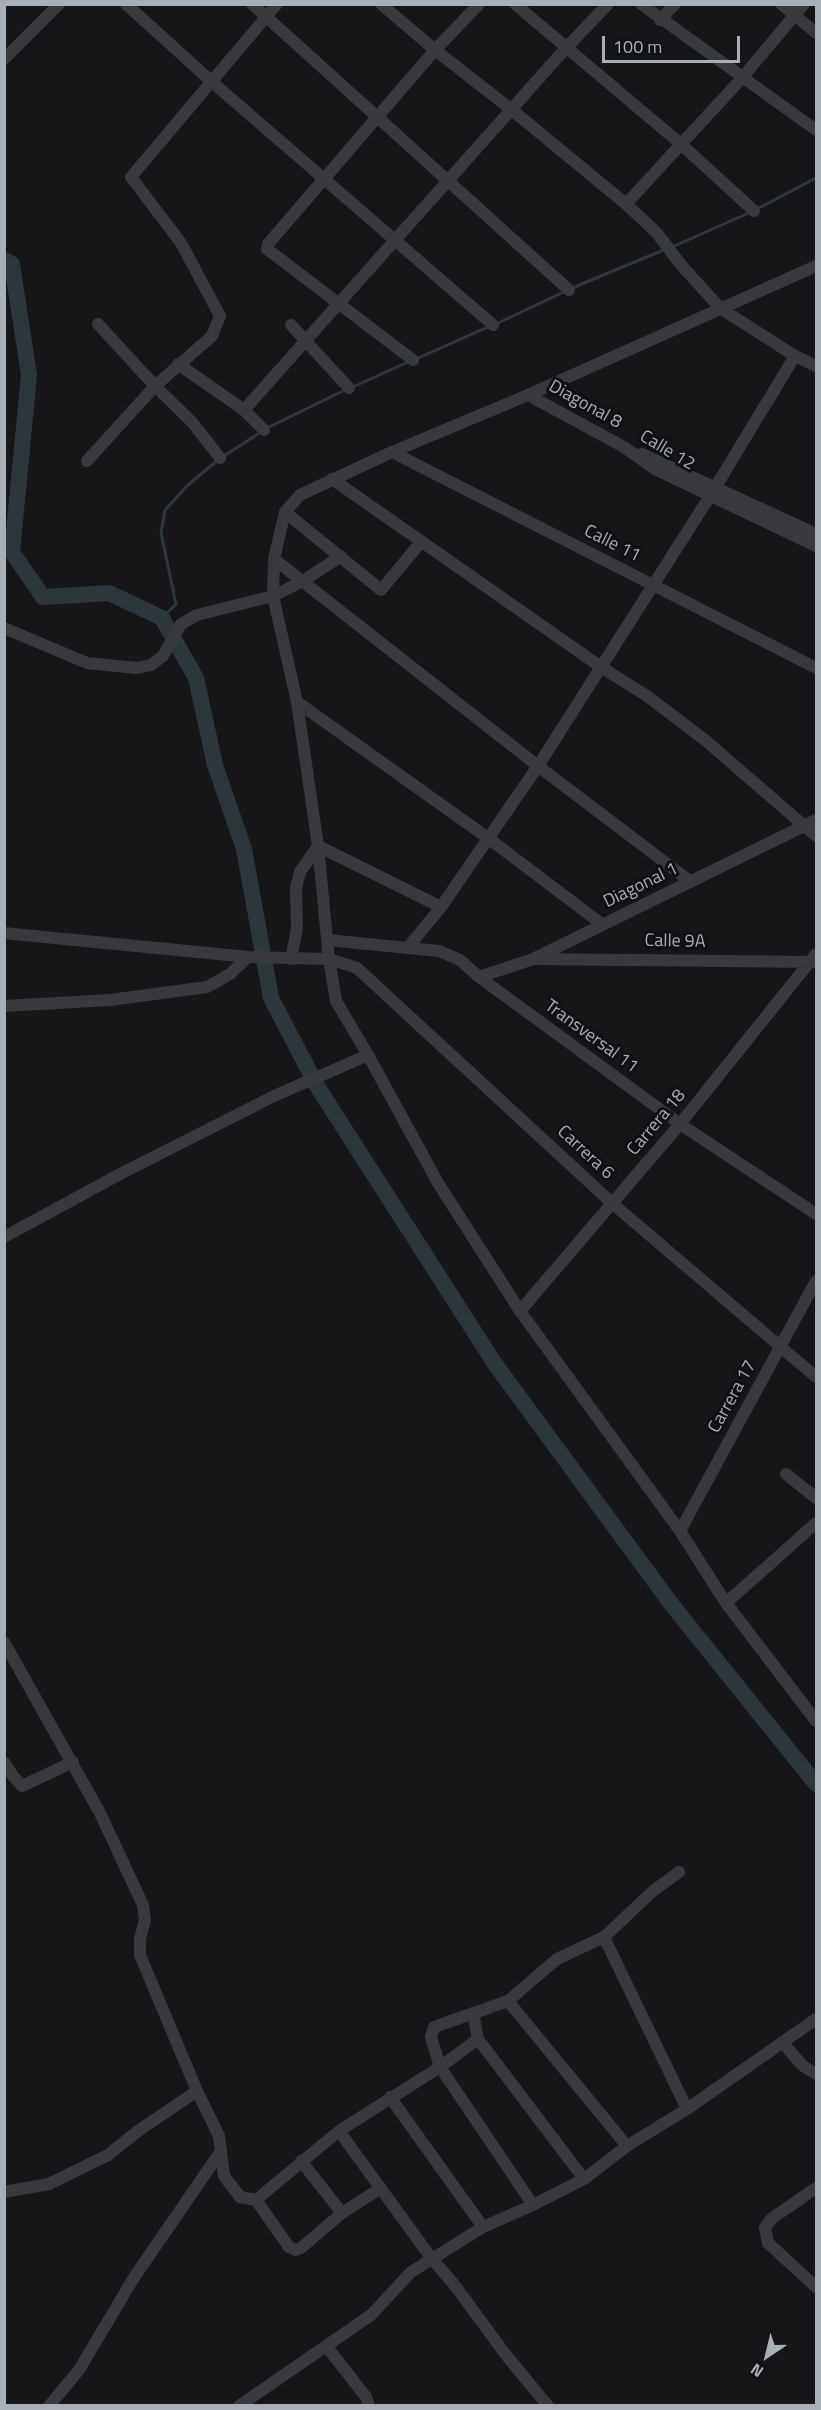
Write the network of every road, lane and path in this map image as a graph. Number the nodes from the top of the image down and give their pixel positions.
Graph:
1 (126, 4) edge
2 (252, 4) edge
3 (277, 4) edge
4 (381, 4) edge
5 (479, 4) edge
6 (515, 4) edge
7 (608, 4) edge
8 (641, 4) edge
9 (675, 4) edge
10 (781, 4) edge
11 (804, 4) edge
12 (55, 6) edge
13 (795, 16) junction
14 (267, 17) junction
15 (660, 20) junction
16 (816, 33) edge
17 (566, 48) junction
18 (435, 50) junction
19 (4, 59) edge
20 (742, 78) junction
21 (212, 82) junction
22 (512, 110) junction
23 (379, 117) junction
24 (816, 130) edge
25 (682, 145) junction
26 (326, 178) junction
27 (450, 181) junction
28 (626, 204) junction
29 (754, 211) dead end
30 (397, 240) junction
31 (816, 266) edge
32 (569, 290) dead end
33 (340, 303) junction
34 (720, 308) junction
35 (98, 324) dead end
36 (291, 325) dead end
37 (493, 325) dead end
38 (307, 340) junction
39 (795, 356) junction
40 (413, 360) dead end
41 (178, 364) junction
42 (816, 366) edge
43 (155, 387) junction
44 (349, 388) dead end
45 (528, 395) junction
46 (244, 410) junction
47 (264, 430) dead end
48 (624, 447) joint
49 (392, 452) junction
50 (220, 458) dead end
51 (87, 461) dead end
52 (332, 479) junction
53 (712, 492) junction
54 (285, 512) junction
55 (816, 534) edge
56 (421, 542) junction
57 (816, 546) edge
58 (341, 556) junction
59 (274, 559) junction
60 (303, 581) junction
61 (653, 585) junction
62 (273, 596) junction
63 (4, 628) edge
64 (601, 667) junction
65 (816, 668) edge
66 (297, 702) junction
67 (538, 766) junction
68 (811, 824) edge
69 (816, 836) edge
70 (488, 838) junction
71 (318, 846) junction
72 (691, 882) junction
73 (441, 907) junction
74 (603, 925) junction
75 (4, 933) edge
76 (327, 940) junction
77 (409, 946) junction
78 (248, 957) junction
79 (291, 959) junction
80 (329, 959) junction
81 (533, 959) junction
82 (814, 959) edge
83 (479, 977) junction
84 (4, 1006) edge
85 (368, 1055) junction
86 (681, 1124) junction
87 (613, 1204) junction
88 (816, 1214) edge
89 (4, 1237) edge
90 (816, 1281) edge
91 (520, 1311) junction
92 (781, 1347) junction
93 (816, 1377) edge
94 (786, 1474) dead end
95 (816, 1498) edge
96 (816, 1523) edge
97 (680, 1531) junction
98 (726, 1603) junction
99 (4, 1642) edge
100 (816, 1721) edge
101 (4, 1762) edge
102 (73, 1762) junction
103 (679, 1872) dead end
104 (604, 1936) junction
105 (508, 2001) junction
106 (473, 2013) junction
107 (816, 2019) edge
108 (478, 2040) junction
109 (782, 2042) junction
110 (440, 2067) junction
111 (814, 2075) edge
112 (197, 2091) junction
113 (390, 2097) junction
114 (687, 2109) junction
115 (339, 2131) junction
116 (627, 2146) junction
117 (221, 2151) junction
118 (301, 2161) junction
119 (584, 2179) junction
120 (381, 2188) junction
121 (816, 2188) edge
122 (4, 2192) edge
123 (256, 2200) junction
124 (533, 2205) junction
125 (342, 2213) junction
126 (483, 2227) junction
127 (432, 2259) junction
128 (816, 2287) edge
129 (327, 2347) junction
130 (49, 2406) edge
131 (240, 2406) edge
132 (369, 2406) edge
133 (548, 2406) edge

1 - 21 street
2 - 14 street
3 - 14 street
4 - 18 street
5 - 18 street
6 - 17 street
7 - 17 street
8 - 15 street
9 - 15 street
10 - 13 street
11 - 13 street
12 - 19 street
13 - 16 street
13 - 20 street
14 - 21 street
14 - 23 street
15 - 20 street
17 - 22 street
17 - 25 street
18 - 22 street
18 - 23 street
20 - 24 street
20 - 25 street
21 - 26 street
21 - 41 street
22 - 27 street
22 - 28 street
23 - 26 street
23 - 27 street
25 - 28 street
25 - 29 street
26 - 30 street
26 - 33 street
27 - 30 street
27 - 32 street
28 - 34 street
30 - 33 street
30 - 37 street
31 - 34 street
33 - 38 street
33 - 40 street
34 - 39 street
34 - 45 street
35 - 43 street
36 - 38 street
38 - 44 street
38 - 46 street
39 - 42 street
39 - 53 street
41 - 43 street
41 - 46 street
43 - 50 street
43 - 51 street
45 - 48 street, Diagonal 8
45 - 49 street
46 - 47 street
48 - 53 street, Calle 12
49 - 52 street
49 - 61 street, Calle 11
52 - 54 street
52 - 56 street
53 - 55 street, Calle 12
53 - 57 street, Calle 12
53 - 61 street
54 - 58 street
54 - 59 street
56 - 58 street
56 - 64 street
58 - 60 street
59 - 60 street
59 - 62 street
60 - 62 street
60 - 67 street
61 - 64 street
61 - 65 street, Calle 11
62 - 63 street
62 - 66 street
64 - 67 street
64 - 68 street
66 - 70 street
66 - 71 street
67 - 70 street
67 - 72 street
68 - 69 street
68 - 72 street, Diagonal 1
70 - 73 street
70 - 74 street
71 - 73 street
71 - 76 street
71 - 79 street
72 - 74 street, Diagonal 1
73 - 77 street
74 - 81 street, Diagonal 1
75 - 78 street, Carrera 6
76 - 77 street, Transversal 11
76 - 80 street
77 - 83 street, Transversal 11
78 - 79 street, Carrera 6
78 - 84 street
79 - 80 street, Carrera 6
80 - 85 street
80 - 87 street, Carrera 6
81 - 82 street, Calle 9A
81 - 83 street, Diagonal 1
82 - 86 street, Carrera 18
83 - 86 street, Transversal 11
85 - 89 street
85 - 91 street
86 - 87 street, Carrera 18
86 - 88 street, Transversal 11
87 - 91 street, Carrera 18
87 - 92 street, Carrera 6
90 - 92 street, Carrera 17
91 - 97 street
92 - 93 street, Carrera 6
92 - 97 street, Carrera 17
94 - 95 street
96 - 98 street
97 - 98 street
98 - 100 street
99 - 102 street
101 - 102 street
102 - 112 street
103 - 104 street
104 - 105 street
104 - 114 street
105 - 106 street
105 - 116 street
106 - 108 street
106 - 110 street
107 - 109 street
108 - 110 street
108 - 119 street
109 - 111 street
109 - 114 street
110 - 113 street
110 - 124 street
112 - 117 street
112 - 122 street
113 - 115 street
113 - 126 street
114 - 116 street
115 - 118 street
115 - 120 street
116 - 119 street
117 - 123 street
117 - 130 street
118 - 123 street
118 - 125 street
119 - 124 street
120 - 125 street
120 - 127 street
121 - 128 street
123 - 125 street
124 - 126 street
126 - 127 street
127 - 129 street
127 - 133 street
129 - 131 street
129 - 132 street

